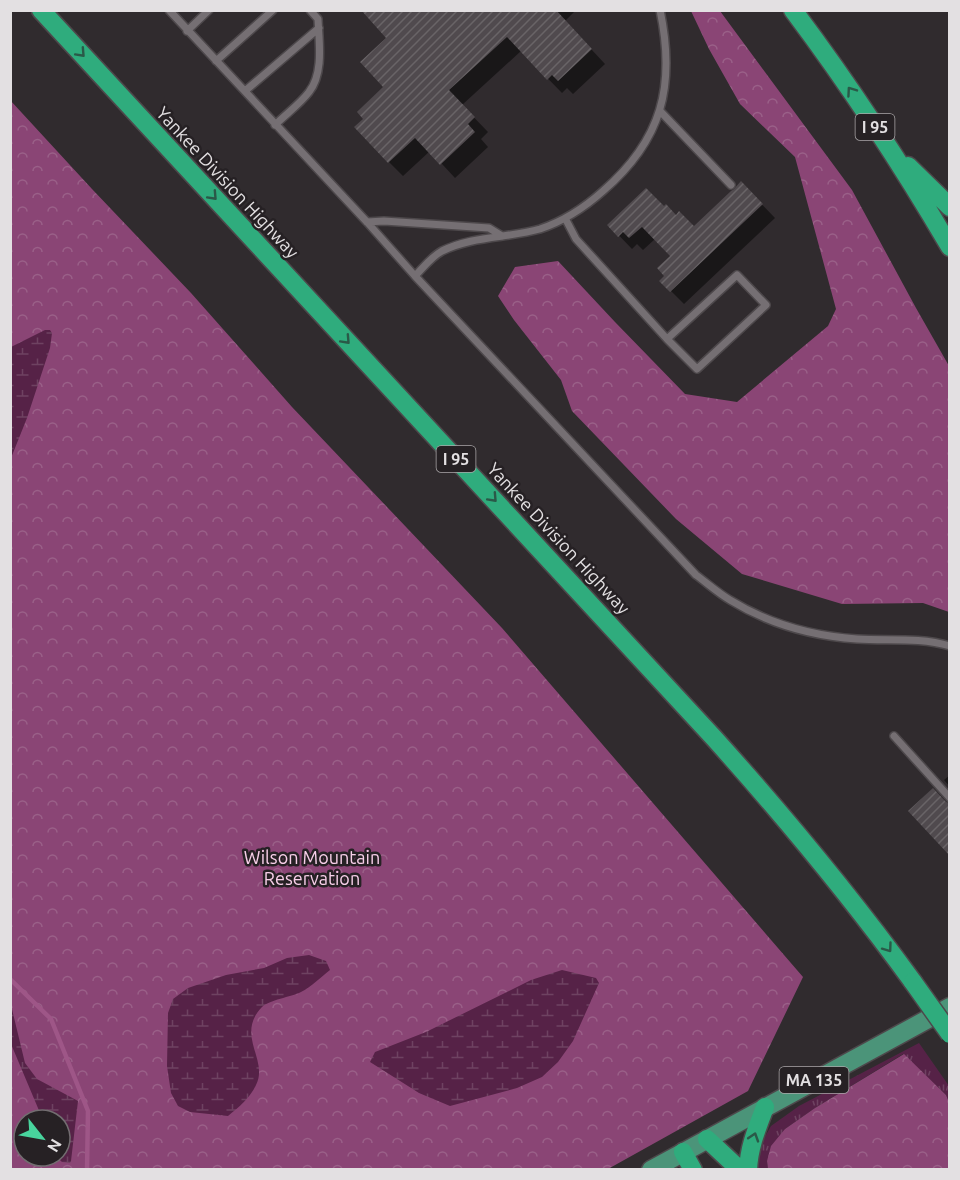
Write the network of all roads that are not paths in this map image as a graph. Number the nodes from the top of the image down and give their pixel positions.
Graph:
1 (41, 10) edge
2 (169, 10) edge
3 (209, 10) edge
4 (273, 10) edge
5 (310, 10) edge
6 (660, 10) edge
7 (793, 10) edge
8 (318, 28) junction
9 (187, 32) junction
10 (216, 61) junction
11 (244, 92) junction
12 (660, 111) junction
13 (275, 125) junction
14 (885, 142) junction
15 (731, 185) dead end
16 (950, 207) edge
17 (565, 218) junction
18 (367, 222) junction
19 (503, 236) junction
20 (950, 247) edge
21 (415, 276) junction
22 (667, 339) junction
23 (950, 646) edge
24 (894, 736) dead end
25 (950, 798) edge
26 (950, 1007) edge
27 (950, 1034) edge
28 (765, 1107) junction
29 (707, 1139) junction
30 (683, 1152) junction
31 (651, 1170) edge
32 (693, 1170) edge
33 (740, 1170) edge
34 (748, 1170) edge

1 -> 27 highway, Yankee Division Highway / I 95, bridge
2 - 9 lane
3 - 9 lane
4 - 10 lane
5 - 8 lane
6 - 12 lane
14 -> 7 highway, I 95
8 - 11 lane
8 - 13 lane
9 - 10 lane
10 - 11 lane
11 - 13 lane
12 - 15 lane
12 - 17 lane
13 - 18 lane
14 - 16 highway
14 - 20 highway, I 95
17 - 19 lane
17 - 22 lane
18 - 19 lane
18 - 21 lane
19 - 21 lane
21 - 23 lane
22 - 22 lane
24 - 25 lane
26 - 28 main road, MA 135
28 - 29 main road, MA 135
34 -> 28 highway
29 - 30 main road, MA 135
29 - 33 highway
30 - 31 main road
30 - 32 highway

